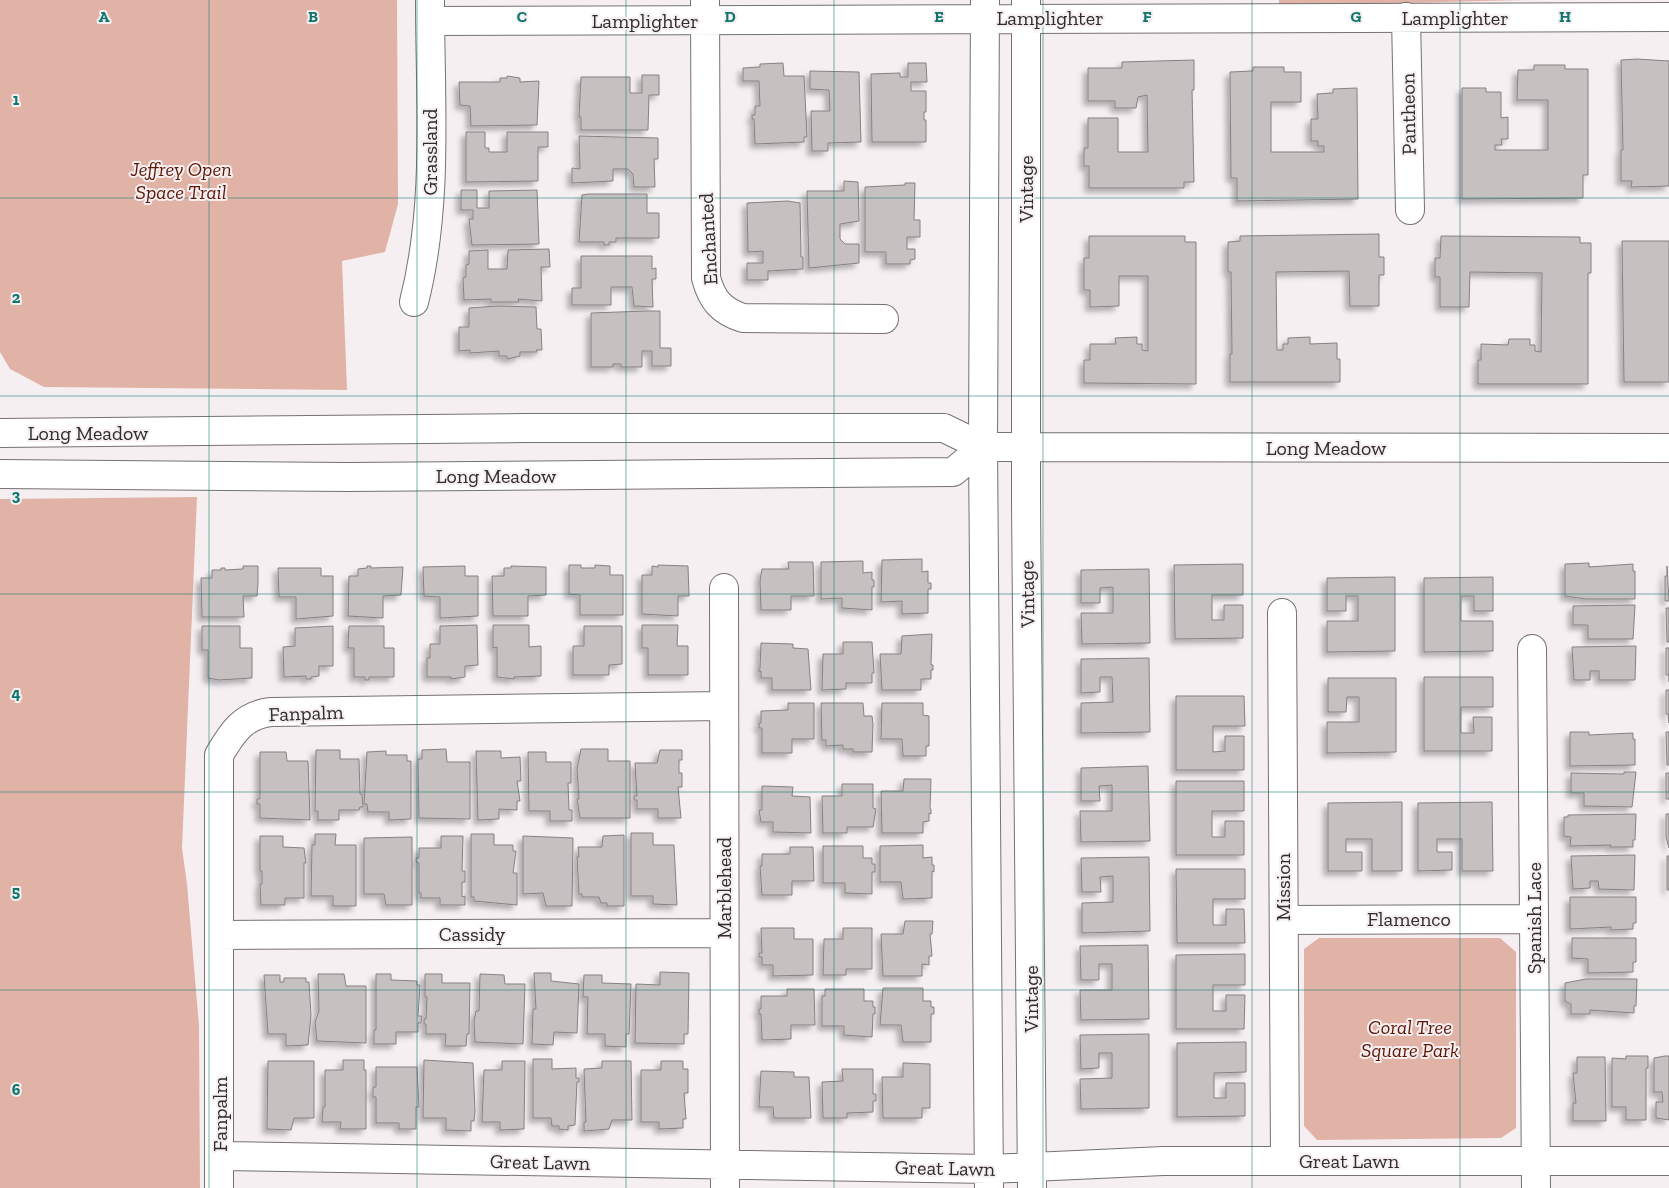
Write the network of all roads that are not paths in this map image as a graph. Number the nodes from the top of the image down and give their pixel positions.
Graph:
1 (985, 9) edge
2 (1026, 9) edge
3 (1273, 9) edge
4 (1543, 9) edge
5 (705, 10) edge
6 (430, 11) edge
7 (1669, 17) edge
8 (1406, 18) junction
9 (1410, 210) dead end
10 (414, 302) dead end
11 (884, 319) dead end
12 (0, 434) edge
13 (983, 447) junction
14 (1026, 447) junction
15 (1669, 448) edge
16 (0, 474) edge
17 (724, 588) dead end
18 (1282, 613) dead end
19 (1532, 648) dead end
20 (724, 706) junction
21 (1534, 919) junction
22 (1284, 920) junction
23 (724, 933) junction
24 (219, 935) junction
25 (220, 1156) junction
26 (1285, 1161) junction
27 (1536, 1161) junction
28 (1669, 1161) edge
29 (725, 1176) edge
30 (989, 1178) edge
31 (1032, 1178) edge
32 (219, 1188) edge
33 (1536, 1188) edge

1 - 2 street, Lamplighter
1 - 5 street, Lamplighter
1 - 13 street, Vintage
2 - 3 street, Lamplighter
2 - 14 street, Vintage
3 - 8 street, Lamplighter
4 - 7 street, Lamplighter
4 - 8 street, Lamplighter
5 - 6 street, Lamplighter
5 - 11 street, Enchanted
6 - 10 street, Grassland
8 - 9 street, Pantheon
12 - 13 street, Long Meadow
13 - 14 street, Long Meadow
13 - 16 street, Long Meadow
13 - 30 street, Vintage
14 - 15 street, Long Meadow
14 - 31 street, Vintage
17 - 20 street, Marblehead
18 - 22 street, Mission
19 - 21 street, Spanish Lace
20 - 23 street, Marblehead
20 - 24 street, Fanpalm
21 - 22 street, Flamenco
21 - 27 street, Spanish Lace
22 - 26 street, Mission
23 - 24 street, Cassidy
23 - 29 street, Marblehead
24 - 25 street, Fanpalm
25 - 29 street, Great Lawn
25 - 32 street, Fanpalm
26 - 27 street, Great Lawn
26 - 31 street, Great Lawn
27 - 28 street, Great Lawn
27 - 33 street, Spanish Lace
29 - 30 street, Great Lawn
30 - 31 street, Great Lawn

